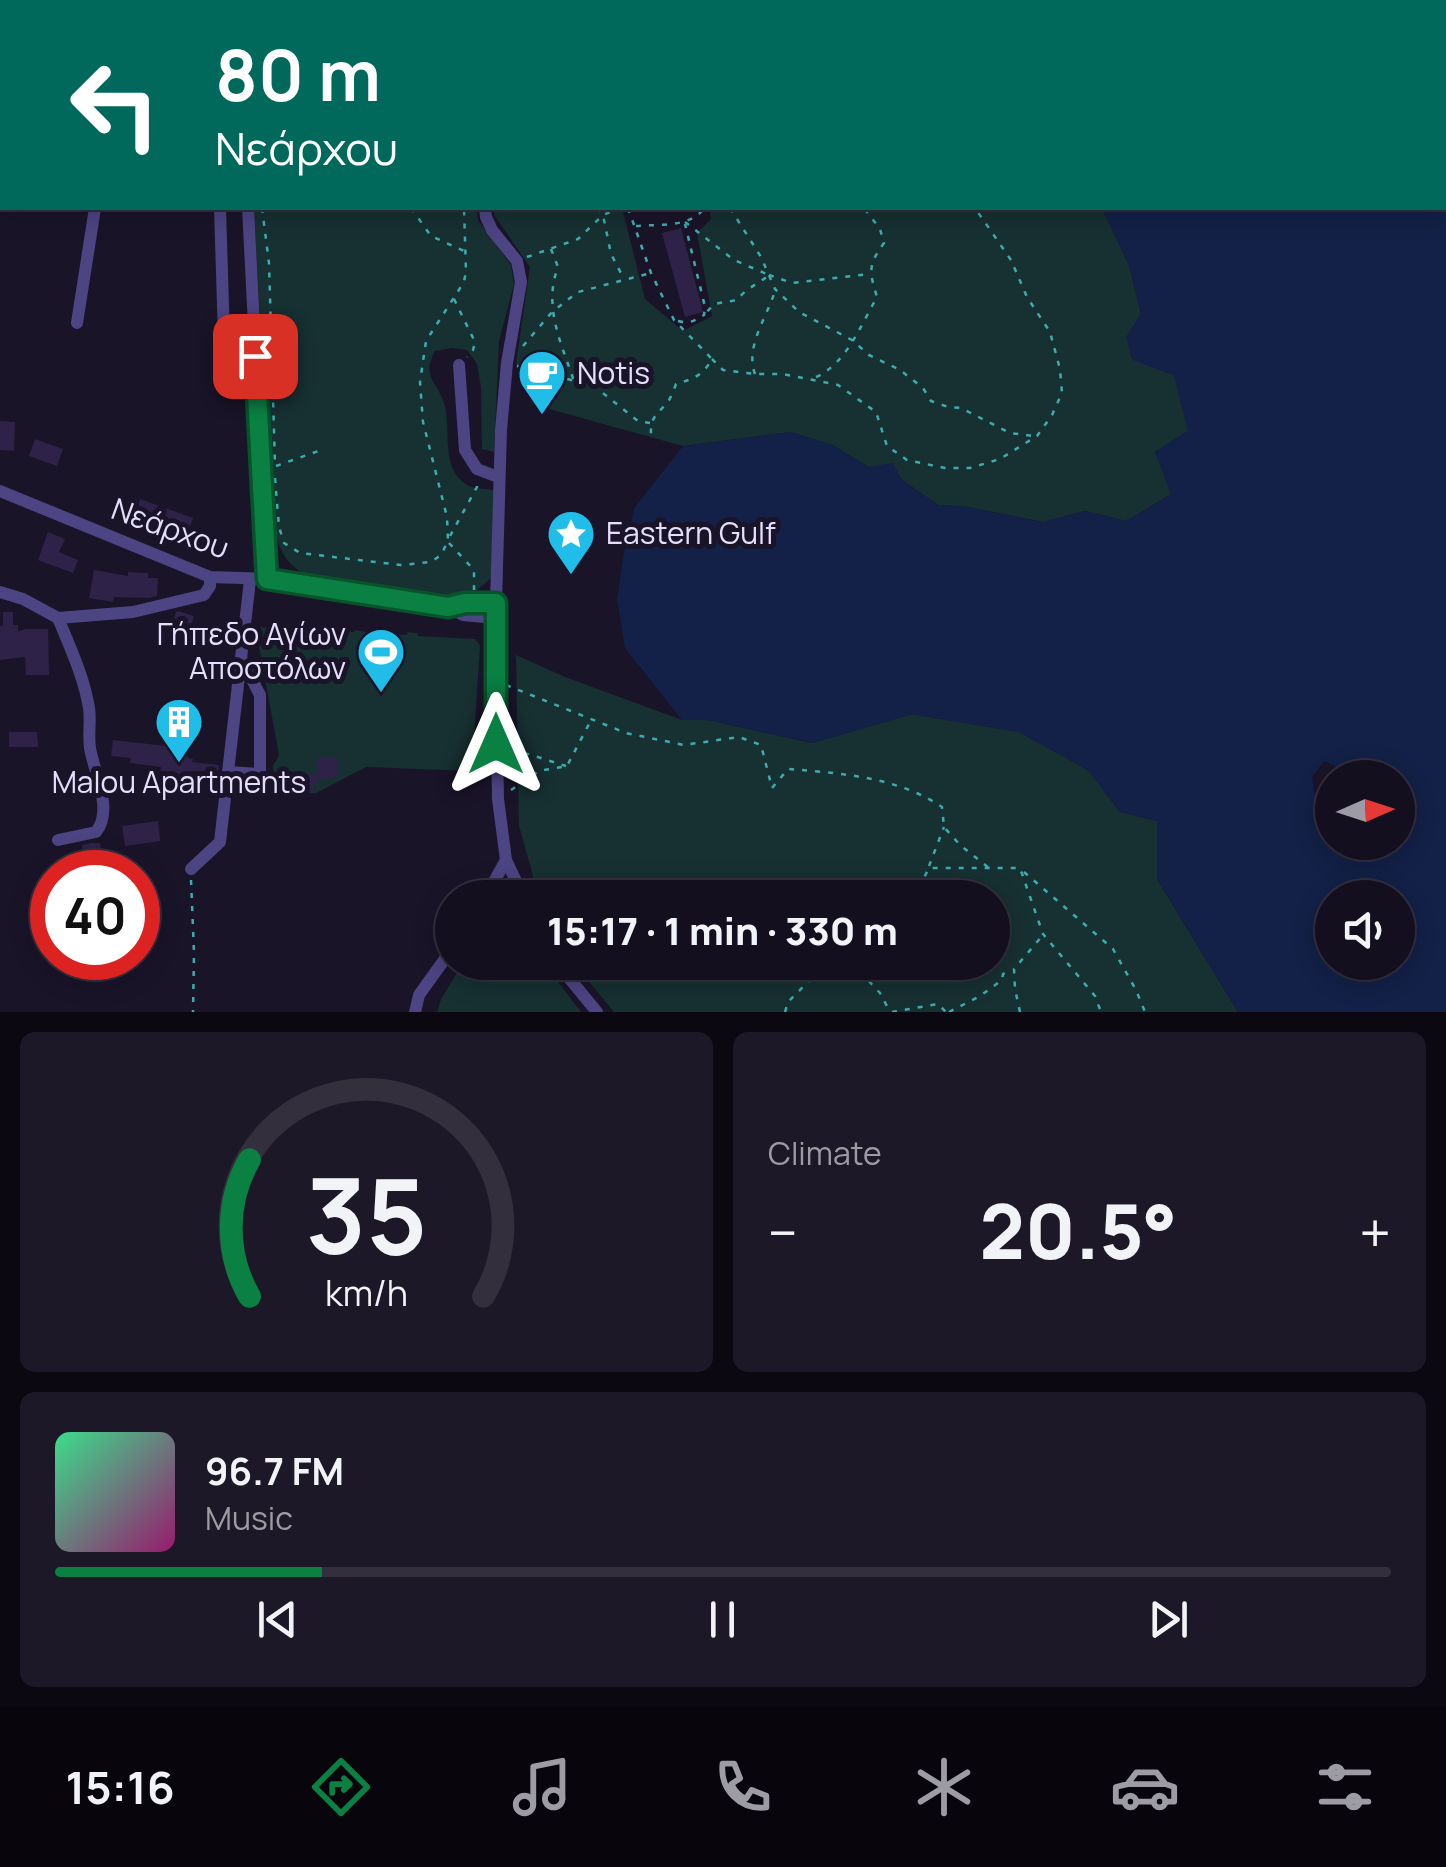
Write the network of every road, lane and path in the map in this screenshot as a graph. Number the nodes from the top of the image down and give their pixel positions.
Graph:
1 (95, 210) edge
2 (220, 210) edge
3 (248, 210) edge
4 (262, 210) edge
5 (412, 210) edge
6 (464, 210) edge
7 (485, 210) edge
8 (599, 210) edge
9 (616, 210) edge
10 (629, 210) edge
11 (703, 210) edge
12 (731, 210) edge
13 (866, 210) edge
14 (977, 210) edge
15 (604, 215) junction
16 (685, 222) junction
17 (635, 226) junction
18 (550, 249) junction
19 (465, 251) junction
20 (517, 261) junction
21 (651, 274) junction
22 (769, 274) junction
23 (871, 274) junction
24 (624, 280) junction
25 (775, 289) junction
26 (454, 299) junction
27 (552, 312) junction
28 (704, 315) junction
29 (674, 320) junction
30 (77, 324) dead end
31 (224, 338) dead end
32 (852, 340) junction
33 (712, 359) junction
34 (507, 364) junction
35 (459, 365) joint
36 (755, 374) junction
37 (813, 378) junction
38 (574, 381) junction
39 (650, 423) junction
40 (1037, 436) junction
41 (651, 437) dead end
42 (324, 449) dead end
43 (274, 467) junction
44 (477, 469) junction
45 (498, 478) junction
46 (0, 490) edge
47 (448, 541) junction
48 (210, 577) junction
49 (267, 579) junction
50 (250, 580) junction
51 (496, 586) junction
52 (0, 592) edge
53 (477, 602) junction
54 (448, 607) junction
55 (496, 611) junction
56 (58, 618) junction
57 (479, 618) junction
58 (495, 637) junction
59 (241, 657) junction
60 (496, 680) junction
61 (592, 719) junction
62 (496, 744) junction
63 (568, 766) junction
64 (228, 772) junction
65 (498, 799) junction
66 (944, 827) junction
67 (58, 840) dead end
68 (506, 860) junction
69 (928, 868) junction
70 (989, 868) junction
71 (1020, 868) junction
72 (191, 869) joint
73 (495, 880) edge
74 (515, 880) edge
75 (922, 880) edge
76 (1044, 934) junction
77 (1014, 969) junction
78 (435, 973) edge
79 (571, 980) edge
80 (810, 980) edge
81 (868, 980) edge
82 (193, 1012) edge
83 (415, 1012) edge
84 (597, 1012) edge
85 (785, 1012) edge
86 (890, 1012) edge
87 (948, 1012) edge
88 (1020, 1012) edge
89 (1101, 1012) edge
90 (1145, 1012) edge

1 - 30 street
2 - 31 street
3 - 49 street
4 - 43 path
5 - 19 path
6 - 19 path
7 - 20 street
8 - 15 path
9 - 15 path
10 - 17 path
11 - 16 path
12 - 22 path
13 - 23 path
14 - 40 path
15 - 18 path
15 - 24 path
16 - 17 path
16 - 22 path
16 - 28 path
17 - 21 path
18 - 20 path
18 - 27 path
19 - 26 path
20 - 34 street
21 - 24 path
21 - 29 path
22 - 23 path
22 - 25 path
22 - 28 path
23 - 32 path
24 - 27 path
25 - 32 path
25 - 36 path
26 - 35 path
26 - 47 path
27 - 34 path
27 - 38 path
28 - 29 path
29 - 33 path
32 - 37 path
32 - 40 path
33 - 36 path
33 - 39 path
34 - 38 path
34 - 45 street
35 - 44 street
36 - 37 path
37 - 40 path
38 - 39 path
39 - 41 path
42 - 43 path
43 - 47 path
44 - 45 street
44 - 47 path
45 - 51 street
46 - 48 street, Νεάρχου
47 - 53 path
48 - 50 street, Νεάρχου
48 - 56 street
49 - 50 street, Νεάρχου
49 - 54 street, Νεάρχου
50 - 59 street
51 - 53 street
51 - 55 street
52 - 56 street
53 - 54 street, Νεάρχου
53 - 55 street, Νεάρχου
54 - 57 street, Νεάρχου
55 - 57 street, Νεάρχου
55 - 58 street
56 - 67 street
57 - 58 street
58 - 60 street
59 - 64 street
59 - 64 street
60 - 61 path
60 - 62 street
61 - 63 path
61 - 66 path
62 - 63 path
62 - 65 street
63 - 65 path
64 - 72 street
65 - 68 street
66 - 69 path
66 - 70 path
68 - 73 street
68 - 74 street
69 - 70 path
69 - 75 path
70 - 71 path
71 - 76 path
71 - 90 path
72 - 82 path
76 - 77 path
76 - 89 path
77 - 87 path
77 - 88 path
78 - 83 street
79 - 84 street
80 - 85 path
81 - 86 path
86 - 87 path

